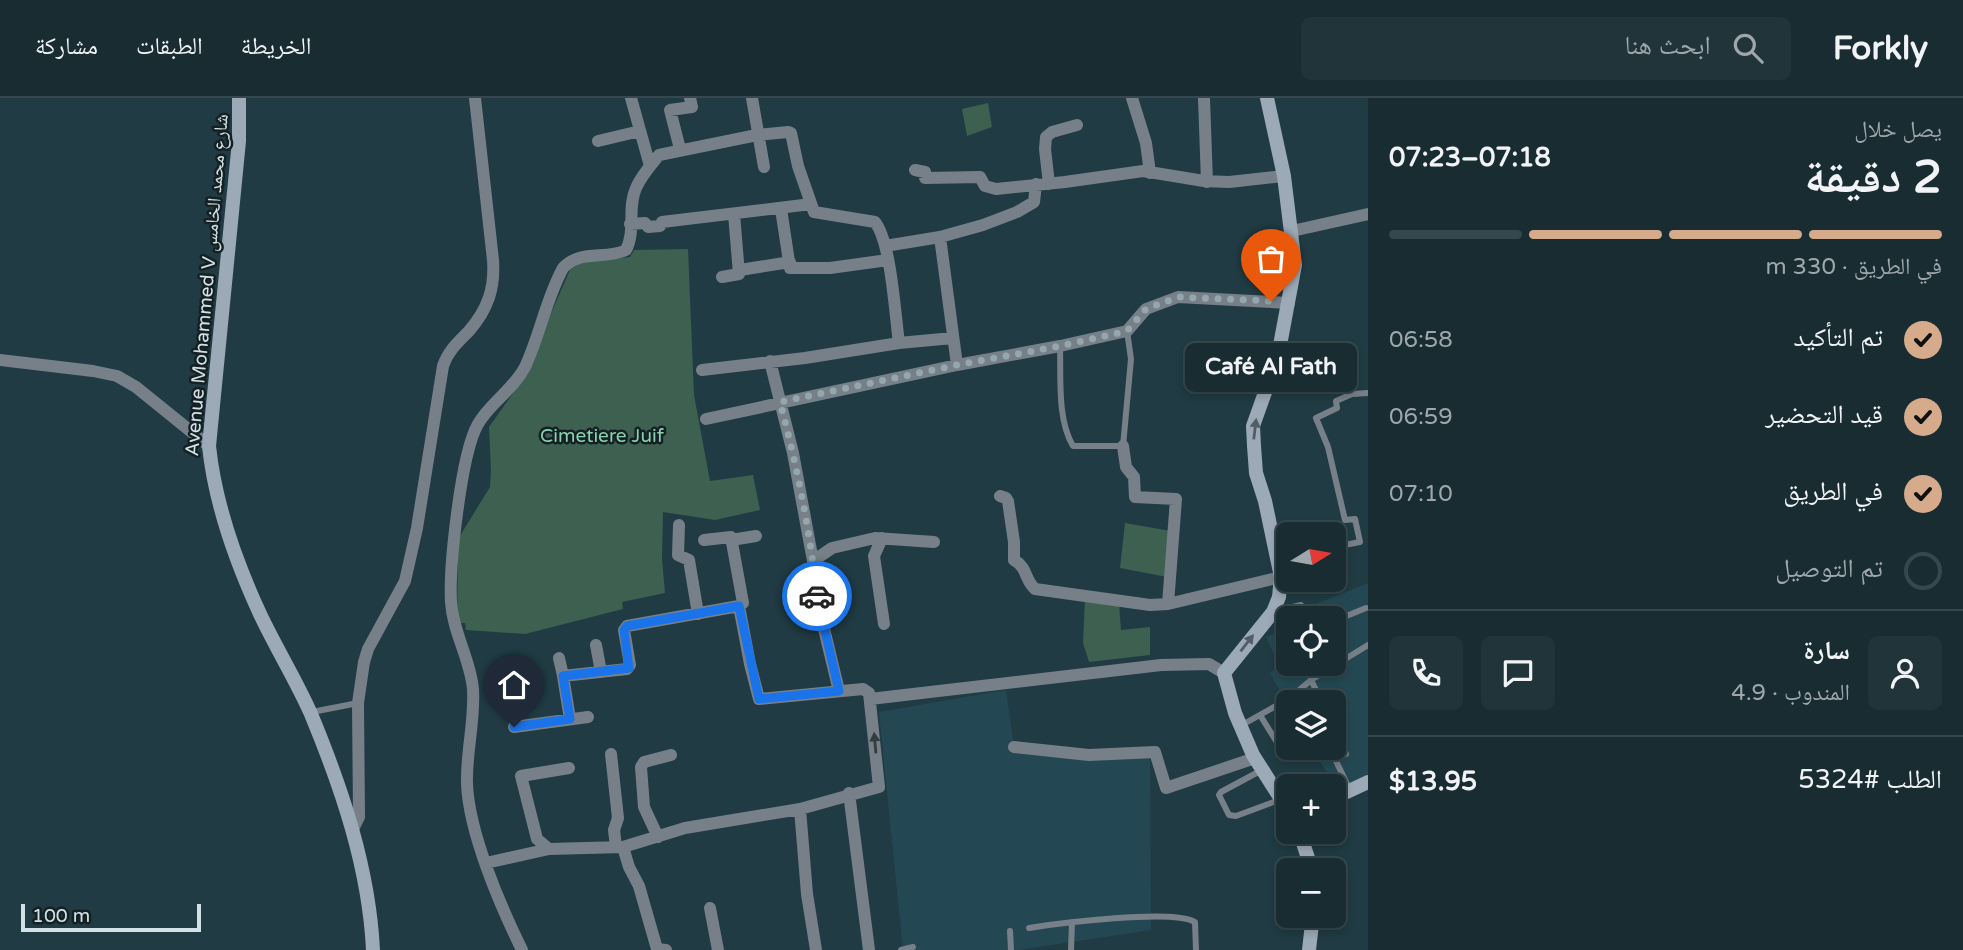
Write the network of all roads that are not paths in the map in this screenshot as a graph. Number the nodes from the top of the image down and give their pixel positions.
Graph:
1 (239, 98) edge
2 (475, 98) edge
3 (631, 98) edge
4 (690, 98) edge
5 (752, 98) edge
6 (1132, 98) edge
7 (1267, 98) edge
8 (1204, 99) edge
9 (1077, 125) dead end
10 (640, 131) junction
11 (757, 135) junction
12 (598, 141) dead end
13 (680, 149) junction
14 (650, 166) junction
15 (764, 167) dead end
16 (915, 170) dead end
17 (1150, 173) junction
18 (1284, 176) junction
19 (1207, 182) junction
20 (1042, 184) junction
21 (811, 204) junction
22 (781, 209) junction
23 (734, 214) junction
24 (1368, 214) edge
25 (631, 225) junction
26 (1292, 231) junction
27 (940, 237) junction
28 (885, 246) junction
29 (888, 260) junction
30 (790, 262) junction
31 (740, 270) junction
32 (722, 277) dead end
33 (1289, 303) junction
34 (1127, 331) junction
35 (953, 338) junction
36 (899, 342) junction
37 (1060, 346) junction
38 (1278, 356) junction
39 (0, 360) edge
40 (770, 361) junction
41 (957, 365) junction
42 (702, 370) dead end
43 (1368, 393) edge
44 (1352, 394) junction
45 (780, 402) junction
46 (706, 419) dead end
47 (209, 446) junction
48 (1123, 446) junction
49 (1000, 496) dead end
50 (679, 525) dead end
51 (756, 536) dead end
52 (882, 538) junction
53 (704, 540) dead end
54 (731, 540) junction
55 (934, 542) dead end
56 (1276, 545) edge
57 (1346, 545) edge
58 (813, 561) junction
59 (1276, 572) edge
60 (1280, 592) edge
61 (1168, 604) junction
62 (739, 606) junction
63 (1367, 610) edge
64 (1276, 611) edge
65 (1273, 612) junction
66 (698, 614) junction
67 (1346, 617) edge
68 (884, 624) dead end
69 (596, 645) dead end
70 (1368, 646) edge
71 (559, 658) dead end
72 (601, 672) junction
73 (1224, 673) junction
74 (563, 676) junction
75 (1311, 680) junction
76 (1316, 690) edge
77 (839, 691) junction
78 (870, 699) junction
79 (358, 703) junction
80 (310, 713) junction
81 (1260, 715) junction
82 (588, 717) dead end
83 (570, 719) junction
84 (1240, 726) junction
85 (514, 727) dead end
86 (1276, 741) edge
87 (1014, 747) dead end
88 (611, 754) dead end
89 (671, 755) dead end
90 (1335, 760) edge
91 (1258, 764) junction
92 (569, 768) dead end
93 (1368, 782) edge
94 (1350, 790) junction
95 (1276, 791) edge
96 (1346, 792) edge
97 (849, 793) junction
98 (1276, 807) edge
99 (800, 809) junction
100 (353, 829) junction
101 (658, 837) junction
102 (620, 847) junction
103 (549, 849) junction
104 (486, 863) junction
105 (710, 908) dead end
106 (1072, 922) junction
107 (1029, 928) dead end
108 (1312, 928) edge
109 (1009, 931) dead end
110 (913, 947) dead end
111 (373, 950) edge
112 (522, 950) edge
113 (666, 950) edge
114 (718, 950) edge
115 (816, 950) edge
116 (869, 950) edge
117 (901, 950) edge
118 (1010, 950) edge
119 (1071, 950) edge
120 (1196, 950) edge
121 (1309, 950) edge

1 - 47 main road, Avenue Mohammed V شارع محمد الخامس
2 - 79 street
3 - 10 street
4 - 13 street
5 - 11 street
6 - 17 street
7 - 18 main road
8 - 19 street
9 - 20 street
10 - 12 street
10 - 14 street
11 - 13 street
11 - 15 street
11 - 21 street
13 - 14 street
14 - 25 street
16 - 20 street
17 - 19 street
17 - 20 street
18 - 19 street
18 - 26 main road
20 - 27 street
21 - 22 street
21 - 28 street
22 - 23 street
22 - 30 street
23 - 25 street
23 - 31 street
24 - 26 street
25 - 104 street
26 - 33 main road
27 - 28 street
27 - 35 street
28 - 29 street
29 - 30 street
29 - 36 street
30 - 31 street
31 - 32 street
33 - 34 street
33 - 38 main road
34 - 37 street
34 - 48 lane
35 - 36 street
35 - 41 street
36 - 40 street
37 - 41 street
37 - 48 lane
38 - 44 lane
56 -> 38 main road
39 - 47 street
40 - 42 street
40 - 45 street
41 - 45 street
43 - 44 lane
44 - 57 lane
45 - 46 street
45 - 58 street
47 - 80 main road, Avenue Mohammed V شارع محمد الخامس
48 - 61 street
49 - 61 street
50 - 66 street
51 - 54 street
52 - 55 street
52 - 58 street
52 - 68 street
53 - 54 street
54 - 62 street
58 - 77 street
59 - 61 street
60 - 65 main road
62 - 66 street
62 - 77 street
63 - 67 lane
64 - 65 lane
73 -> 65 main road
66 - 72 street
69 - 72 street
70 - 75 lane
71 - 74 street
72 - 74 street
73 - 78 street
73 - 84 main road
74 - 83 street
75 - 76 lane
75 - 81 lane
77 - 78 street
97 -> 78 street
79 - 80 lane
79 - 100 street
80 - 100 main road, Avenue Mohammed V شارع محمد الخامس
81 - 84 lane
81 - 86 lane
82 - 83 street
83 - 85 street
84 - 91 main road
87 - 91 street
88 - 102 street
89 - 101 street
90 - 94 lane
91 - 95 main road
91 - 98 lane
92 - 103 street
93 - 94 main road
94 - 96 main road
97 - 99 street
97 - 116 street
99 - 101 street
99 - 115 street
100 - 111 main road, Avenue Mohammed V شارع محمد الخامس
101 - 102 street
102 - 103 street
102 - 113 street
103 - 104 street
104 - 112 street
105 - 114 street
106 - 107 lane
106 - 119 lane
106 - 120 lane
108 - 121 main road
109 - 118 lane
110 - 117 lane

